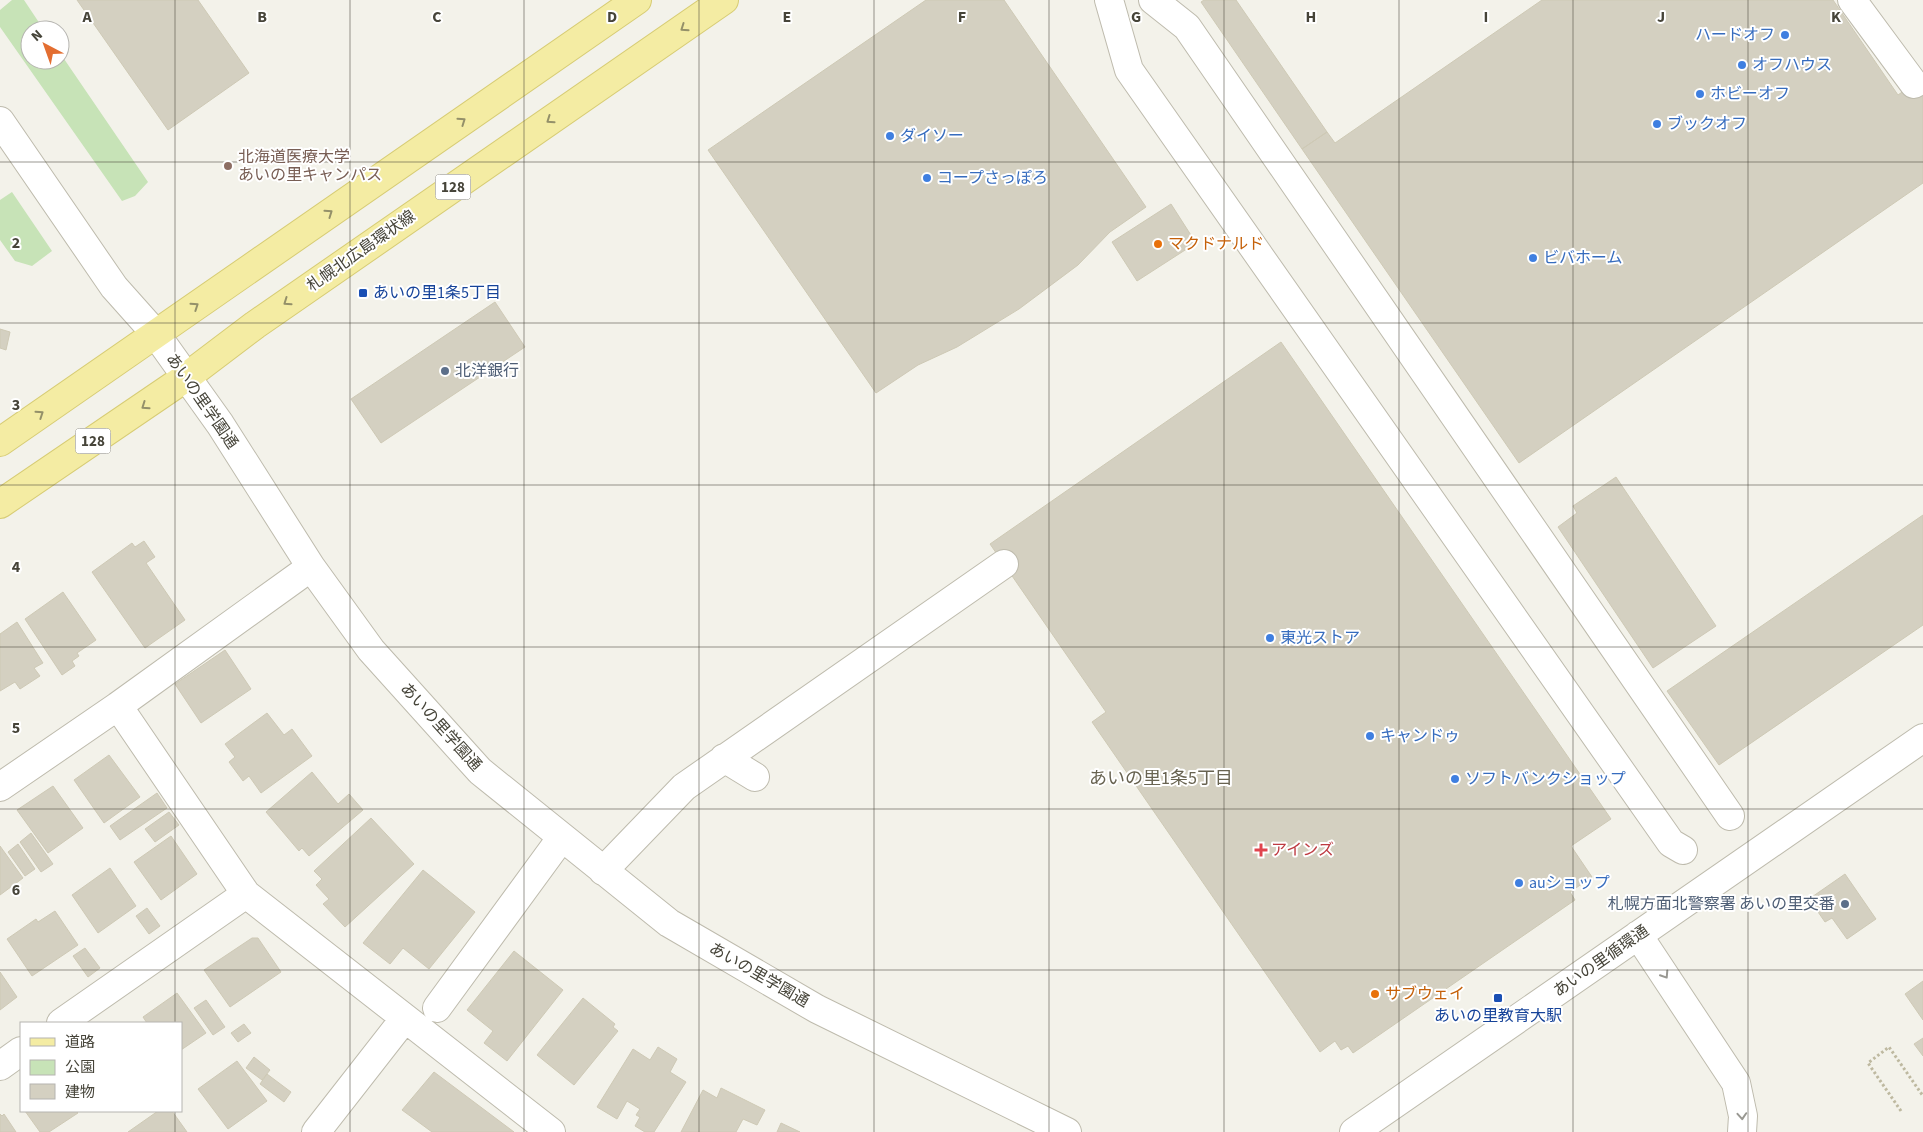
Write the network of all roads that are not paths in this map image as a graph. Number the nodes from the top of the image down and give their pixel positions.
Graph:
1 (637, 0) edge
2 (724, 0) edge
3 (1109, 0) edge
4 (1153, 0) edge
5 (1852, 0) edge
6 (1914, 84) dead end
7 (0, 121) edge
8 (155, 333) junction
9 (185, 378) junction
10 (0, 442) edge
11 (0, 504) edge
12 (1004, 564) dead end
13 (311, 567) junction
14 (118, 706) junction
15 (1923, 738) edge
16 (724, 758) junction
17 (756, 777) dead end
18 (0, 787) edge
19 (1730, 816) dead end
20 (562, 837) junction
21 (1683, 850) dead end
22 (603, 871) junction
23 (246, 894) junction
24 (1638, 935) junction
25 (437, 1008) dead end
26 (405, 1018) junction
27 (62, 1022) edge
28 (20, 1052) edge
29 (0, 1066) edge
30 (316, 1132) edge
31 (551, 1132) edge
32 (1067, 1132) edge
33 (1354, 1132) edge
34 (1742, 1132) edge

8 -> 1 main road
2 -> 9 main road, 札幌北広島環状線 / 128
3 - 21 street
4 - 19 street
5 - 6 street
7 - 8 street, あいの里学園通
8 - 9 street, あいの里学園通
10 -> 8 main road
9 -> 11 main road, 札幌北広島環状線 / 128
9 - 13 street, あいの里学園通
12 - 16 street
13 - 14 street
13 - 20 street, あいの里学園通
14 - 18 street
14 - 23 street
15 - 24 street, あいの里循環通
16 - 17 street
16 - 22 street
20 - 22 street, あいの里学園通
20 - 25 street
22 - 32 street, あいの里学園通
23 - 26 street
23 - 27 street
24 - 33 street, あいの里循環通
24 -> 34 street
26 - 30 street
26 - 31 street
28 - 29 street

